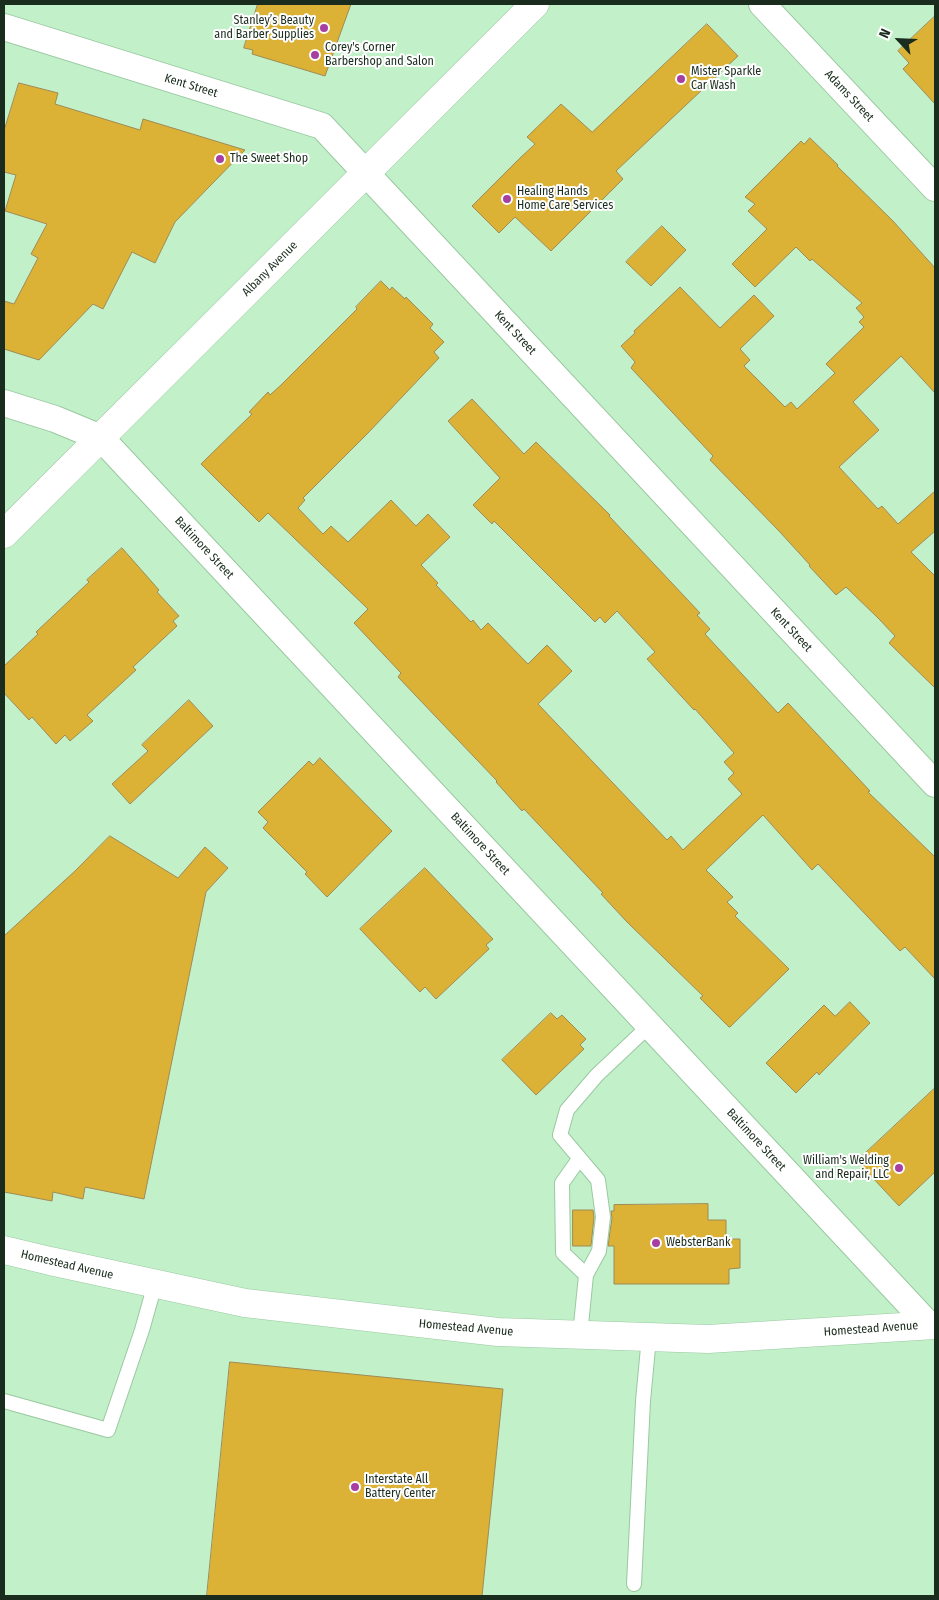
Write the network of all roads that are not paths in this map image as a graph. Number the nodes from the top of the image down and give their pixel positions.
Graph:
1 (535, 4) edge
2 (762, 4) edge
3 (4, 27) edge
4 (366, 174) junction
5 (935, 188) edge
6 (4, 403) edge
7 (101, 438) junction
8 (4, 534) edge
9 (935, 784) edge
10 (650, 1025) junction
11 (579, 1159) junction
12 (4, 1250) edge
13 (586, 1275) junction
14 (155, 1284) junction
15 (932, 1325) edge
16 (580, 1335) junction
17 (649, 1337) junction
18 (4, 1401) edge
19 (634, 1584) dead end

1 - 4 main road, Albany Avenue
2 - 5 street, Adams Street
3 - 4 street, Kent Street
4 - 7 main road, Albany Avenue
4 - 9 street, Kent Street
6 - 7 street, Baltimore Street
7 - 8 main road, Albany Avenue
7 - 10 street, Baltimore Street
10 - 11 lane
10 - 15 street, Baltimore Street
11 - 13 lane
11 - 13 lane
12 - 14 main road, Homestead Avenue
13 - 16 lane
14 - 16 main road, Homestead Avenue
14 - 18 lane
15 - 17 main road, Homestead Avenue
16 - 17 main road, Homestead Avenue
17 - 19 lane

